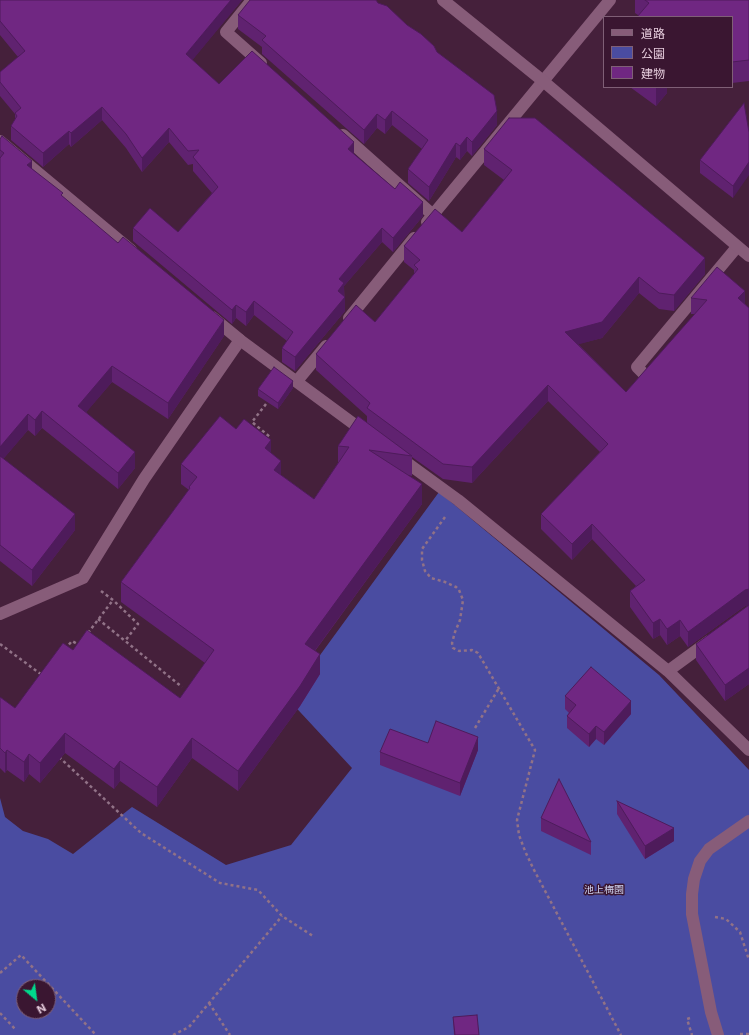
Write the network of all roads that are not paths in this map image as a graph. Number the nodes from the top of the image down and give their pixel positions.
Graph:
1 (252, 0) edge
2 (443, 0) edge
3 (610, 0) edge
4 (267, 69) edge
5 (543, 81) junction
6 (332, 126) edge
7 (0, 141) edge
8 (433, 216) junction
9 (737, 247) junction
10 (749, 256) edge
11 (141, 258) edge
12 (206, 312) edge
13 (342, 326) edge
14 (332, 338) edge
15 (240, 340) junction
16 (643, 374) edge
17 (297, 381) junction
18 (377, 442) edge
19 (390, 450) edge
20 (0, 614) edge
21 (718, 635) edge
22 (668, 671) junction
23 (749, 750) edge
24 (749, 822) edge
25 (718, 1035) edge

1 - 4 street
2 - 5 street
3 - 5 street
5 - 8 street
5 - 9 street
6 - 8 street
7 - 11 street
8 - 13 street
9 - 10 street
9 - 16 street
12 - 15 street
14 - 17 street
15 - 17 street
15 - 20 street
17 - 18 street
19 - 22 street
21 - 22 street
22 - 23 street
24 - 25 street

